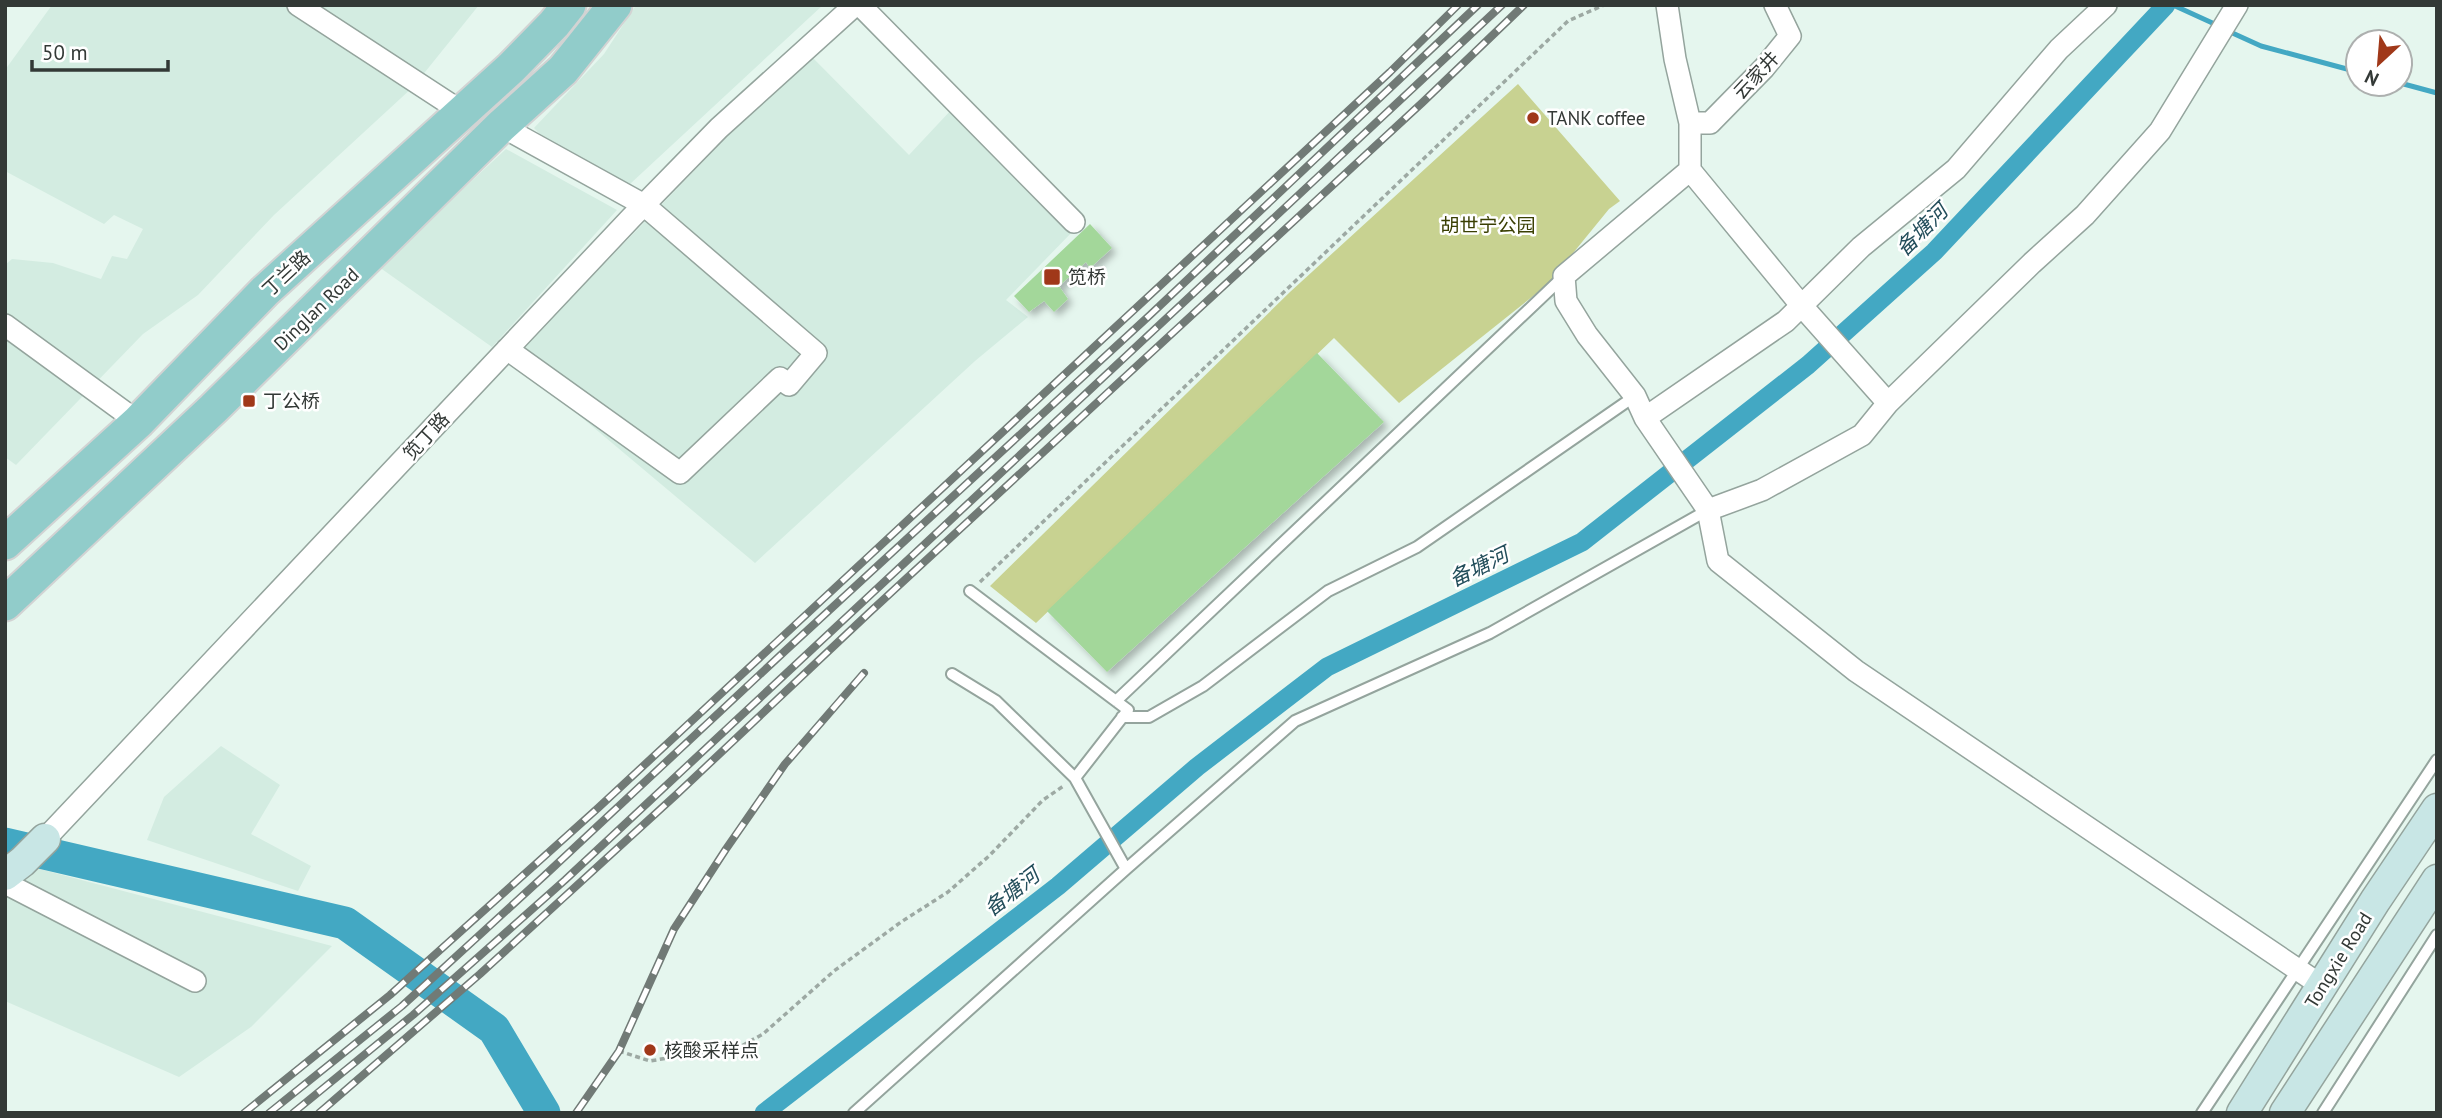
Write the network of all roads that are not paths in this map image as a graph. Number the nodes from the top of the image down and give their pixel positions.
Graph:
1 (298, 5) edge
2 (569, 5) edge
3 (615, 5) edge
4 (855, 5) edge
5 (860, 5) edge
6 (1667, 5) edge
7 (1775, 5) edge
8 (2106, 5) edge
9 (2234, 12) edge
10 (462, 112) junction
11 (1690, 123) junction
12 (501, 127) junction
13 (1690, 170) junction
14 (644, 205) junction
15 (1074, 222) dead end
16 (1564, 276) junction
17 (1801, 305) junction
18 (5, 325) edge
19 (507, 349) junction
20 (1635, 396) junction
21 (1888, 403) junction
22 (1646, 418) junction
23 (138, 422) junction
24 (1705, 507) junction
25 (5, 544) edge
26 (970, 591) road end
27 (5, 604) edge
28 (952, 674) dead end
29 (1116, 701) junction
30 (1122, 717) junction
31 (2437, 761) edge
32 (1075, 778) junction
33 (2437, 809) edge
34 (45, 839) joint
35 (1126, 869) junction
36 (11, 873) edge
37 (2437, 880) edge
38 (2437, 935) edge
39 (2298, 969) junction
40 (195, 981) dead end
41 (2322, 986) junction
42 (854, 1113) edge
43 (2202, 1113) edge
44 (2242, 1113) edge
45 (2285, 1113) edge
46 (2323, 1113) edge

1 - 10 street
2 - 10 main road, 丁兰路
3 - 12 main road, Dinglan Road
4 - 14 street, 笕丁路
5 - 15 street
6 - 11 street
7 - 11 street, 云家井
8 - 17 street
9 - 21 street
10 - 23 main road, 丁兰路
11 - 13 street
12 - 14 street
12 - 27 main road, Dinglan Road
13 - 16 street
13 - 17 street
14 - 19 street, 笕丁路
14 - 19 street
16 - 20 street
16 - 29 lane
17 - 21 street
17 - 22 street
18 - 23 street
19 - 34 street, 笕丁路
20 - 22 street
20 - 30 lane
21 - 24 street
22 - 24 street
23 - 25 main road, 丁兰路
24 - 35 lane
24 - 39 street
26 - 29 lane
28 - 32 lane
29 - 30 lane
30 - 32 lane
31 - 39 lane
32 - 35 lane
33 - 41 main road, Tongxie Road
34 - 36 main road, 笕丁路
35 - 42 lane
36 - 40 street
37 - 45 main road, Tongxie Road
38 - 46 lane
39 - 41 street
39 - 43 lane
41 - 44 main road, Tongxie Road

